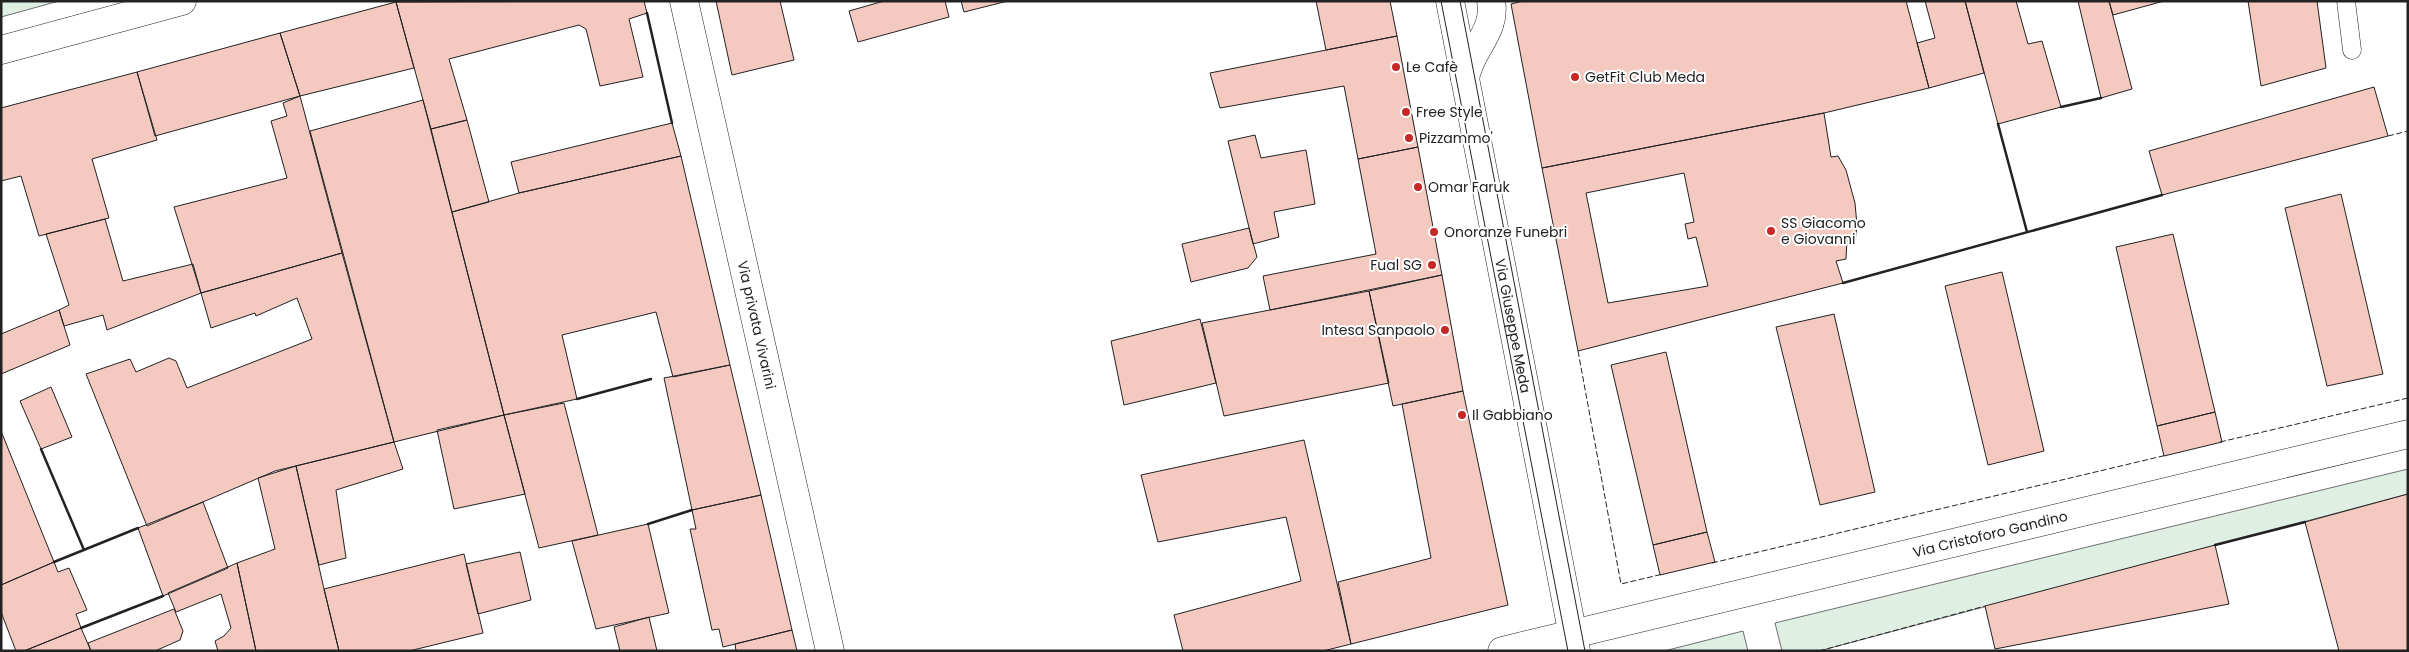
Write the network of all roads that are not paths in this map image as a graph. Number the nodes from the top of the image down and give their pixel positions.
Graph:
1 (182, 1) edge
2 (684, 1) edge
3 (1450, 1) edge
4 (1491, 1) edge
5 (2346, 1) edge
6 (1, 50) edge
7 (2352, 50) dead end
8 (1465, 79) junction
9 (2408, 434) edge
10 (1574, 642) edge
11 (830, 651) edge
12 (1502, 651) edge

1 - 6 street
2 - 11 street, Via privata Vivarini
3 - 8 street, Via Giuseppe Meda
4 - 8 street
5 - 7 lane
8 - 10 street, Via Giuseppe Meda
9 - 10 street, Via Cristoforo Gandino
10 - 12 street, Via Cristoforo Gandino

